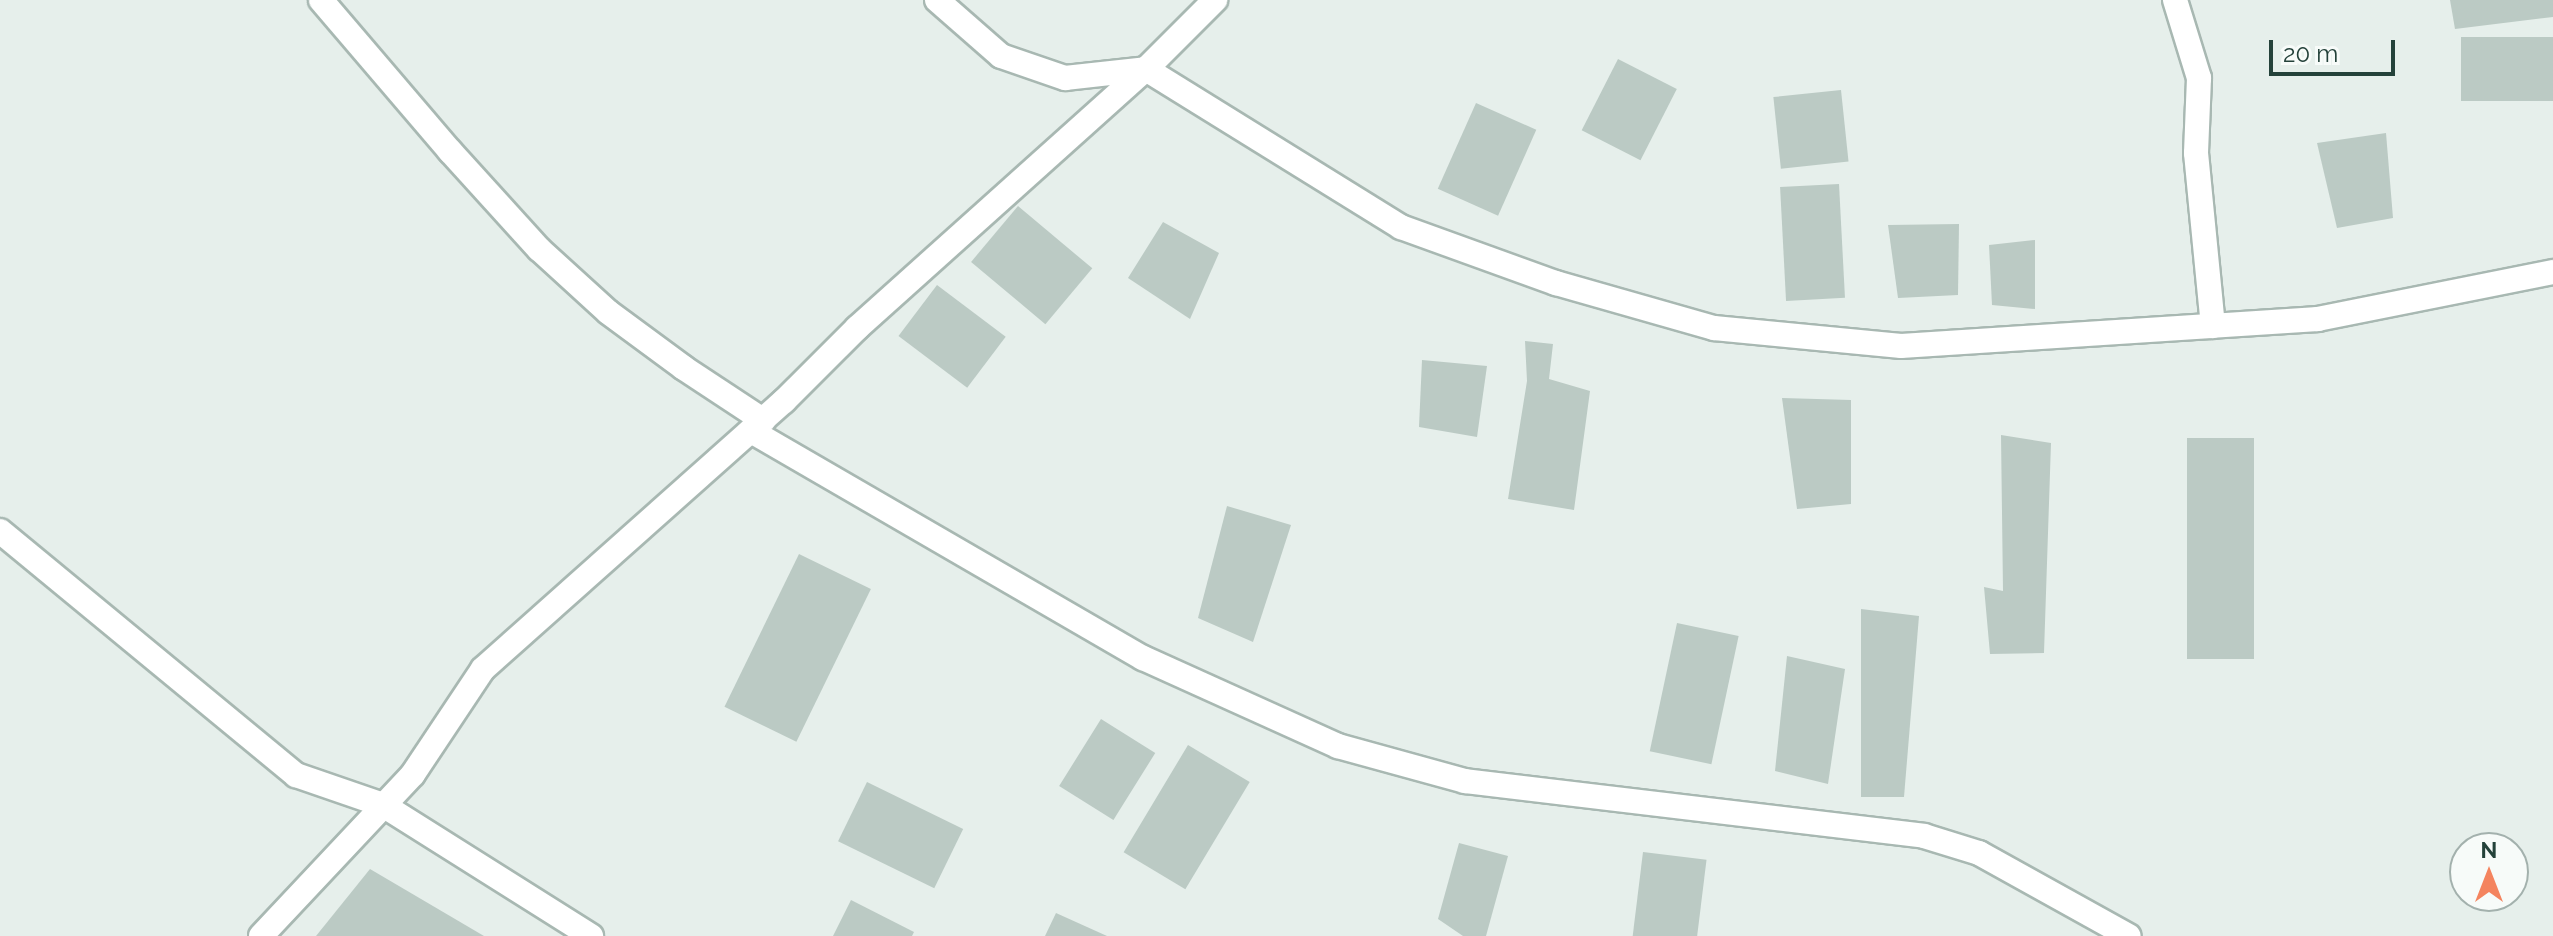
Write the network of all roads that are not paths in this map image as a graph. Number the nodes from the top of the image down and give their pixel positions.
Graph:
1 (321, 0) edge
2 (937, 0) edge
3 (1215, 0) edge
4 (2175, 0) edge
5 (1146, 69) junction
6 (2553, 272) edge
7 (2213, 326) junction
8 (757, 425) junction
9 (0, 531) edge
10 (383, 805) junction
11 (261, 936) edge
12 (591, 936) edge
13 (2129, 936) edge

1 - 8 street
2 - 5 street
3 - 5 street
4 - 7 street
5 - 7 street
5 - 8 street
6 - 7 street
8 - 10 street
8 - 13 street
9 - 10 street
10 - 11 street
10 - 12 street

